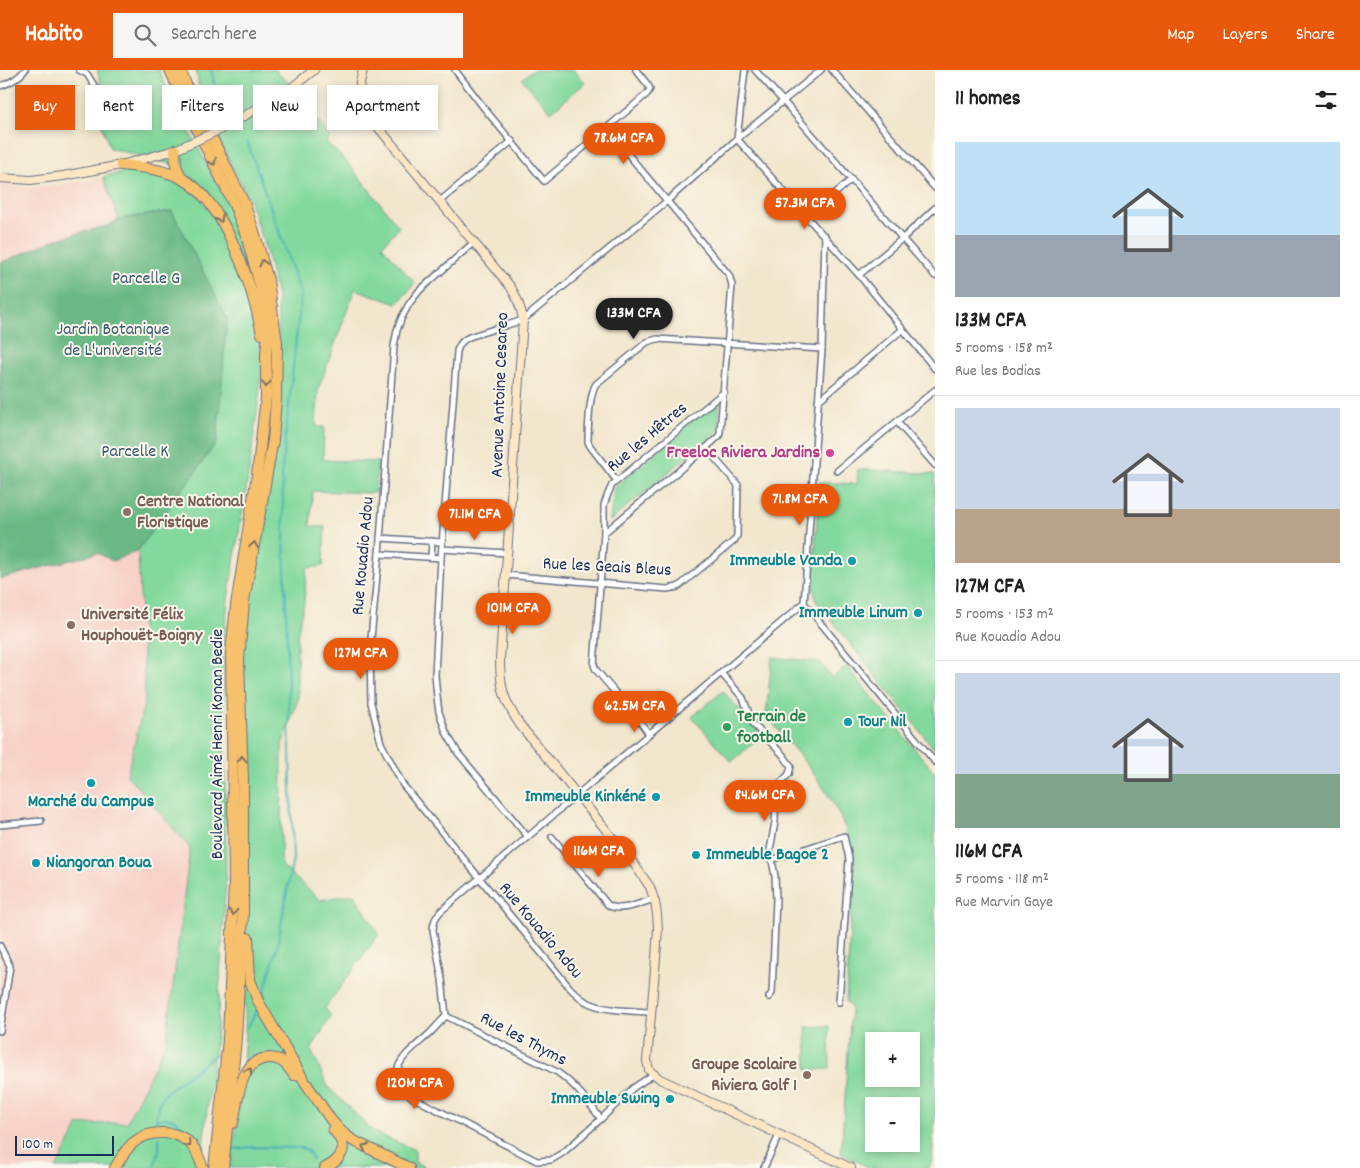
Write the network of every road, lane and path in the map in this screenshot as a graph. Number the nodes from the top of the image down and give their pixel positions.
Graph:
1 (25, 70) edge
2 (79, 70) edge
3 (170, 70) edge
4 (180, 70) edge
5 (185, 70) edge
6 (314, 70) edge
7 (363, 70) edge
8 (455, 70) edge
9 (636, 70) edge
10 (745, 70) edge
11 (755, 70) edge
12 (821, 70) edge
13 (832, 70) edge
14 (93, 85) edge
15 (186, 85) edge
16 (190, 85) edge
17 (0, 86) edge
18 (783, 101) junction
19 (607, 129) junction
20 (209, 130) edge
21 (737, 139) junction
22 (512, 142) junction
23 (175, 150) junction
24 (121, 165) junction
25 (0, 178) edge
26 (182, 178) junction
27 (851, 180) junction
28 (935, 188) edge
29 (440, 201) junction
30 (667, 201) junction
31 (935, 208) edge
32 (807, 217) junction
33 (825, 236) junction
34 (902, 238) junction
35 (473, 243) junction
36 (859, 274) junction
37 (935, 276) edge
38 (522, 320) junction
39 (903, 329) junction
40 (728, 343) junction
41 (822, 349) junction
42 (266, 355) junction
43 (935, 369) edge
44 (935, 390) edge
45 (724, 392) junction
46 (818, 401) junction
47 (898, 422) junction
48 (706, 448) junction
49 (935, 465) edge
50 (837, 471) dead end
51 (617, 481) junction
52 (604, 533) junction
53 (380, 538) junction
54 (432, 541) junction
55 (442, 542) junction
56 (442, 550) junction
57 (508, 553) junction
58 (379, 554) junction
59 (431, 557) junction
60 (441, 558) junction
61 (506, 575) junction
62 (600, 583) junction
63 (804, 603) junction
64 (721, 674) junction
65 (649, 734) junction
66 (935, 762) edge
67 (578, 794) junction
68 (41, 821) dead end
69 (0, 825) edge
70 (552, 836) dead end
71 (528, 837) junction
72 (771, 860) junction
73 (479, 879) junction
74 (654, 899) junction
75 (243, 913) junction
76 (0, 946) edge
77 (769, 997) dead end
78 (839, 1002) dead end
79 (651, 1012) junction
80 (446, 1016) junction
81 (0, 1031) edge
82 (232, 1040) junction
83 (654, 1074) junction
84 (601, 1119) junction
85 (779, 1134) junction
86 (115, 1168) edge
87 (202, 1168) edge
88 (214, 1168) edge
89 (224, 1168) edge
90 (325, 1168) edge
91 (409, 1168) edge
92 (764, 1168) edge
93 (851, 1168) edge

1 - 17 street
2 - 14 street
3 -> 42 highway, Boulevard Aimé Henri Konan Bedie
4 - 15 highway, Boulevard Aimé Henri Konan Bedie
5 - 16 highway
6 - 23 street, bridge
7 - 29 street, Avenue Antoine Cesareo
8 - 22 street
9 - 19 street
10 - 21 street
11 - 18 street
12 - 18 street
13 - 28 street
18 - 21 street
18 - 27 street
19 - 22 street
19 - 30 street
75 -> 20 highway, Boulevard Aimé Henri Konan Bedie
21 - 30 street
21 - 32 street
22 - 29 street
23 - 24 street
23 - 26 highway
24 - 25 street
24 - 26 highway
26 -> 42 highway
27 - 32 street
27 - 34 street
29 - 35 street, Avenue Antoine Cesareo
30 - 38 street
30 - 40 street
31 - 34 street
32 - 33 street
33 - 36 street
33 - 41 street
34 - 36 street
34 - 37 street
35 - 38 street, Avenue Antoine Cesareo
35 - 53 street, Rue Kouadio Adou
36 - 39 street
38 - 55 street
38 - 57 street, Avenue Antoine Cesareo
39 - 43 street
39 - 46 street
40 - 41 street
40 - 45 street
40 - 51 street
41 - 46 street
42 -> 82 highway, Boulevard Aimé Henri Konan Bedie
44 - 47 street
45 - 48 street
45 - 51 street, Rue les Hêtres
46 - 63 street
47 - 49 street
47 - 50 street
48 - 52 street
48 - 62 street, Rue les Geais Bleus
51 - 52 street, Rue les Hêtres
52 - 62 street, Rue les Hêtres
53 - 54 street
53 - 58 street, Rue Kouadio Adou
54 - 55 street
54 - 59 street
55 - 56 street
56 - 57 street
56 - 60 street
57 - 61 street, Avenue Antoine Cesareo
58 - 59 street
58 - 73 street, Rue Kouadio Adou
59 - 60 street
60 - 71 street
61 - 62 street, Rue les Geais Bleus
61 - 67 street, Avenue Antoine Cesareo
62 - 65 street, Rue les Hêtres
63 - 64 street
63 - 66 street
64 - 65 street
64 - 72 street
65 - 67 street
67 - 71 street
67 - 74 street, Avenue Antoine Cesareo
68 - 69 street
70 - 74 street
71 - 73 street
72 - 77 street
72 - 78 street
73 - 79 street, Rue Kouadio Adou
73 - 80 street
74 - 79 street, Avenue Antoine Cesareo
75 - 82 highway, Boulevard Aimé Henri Konan Bedie
91 -> 75 highway
76 - 81 street
79 - 83 street, Avenue Antoine Cesareo
80 - 84 street, Rue les Thyms
80 - 84 street
82 - 88 highway, Boulevard Aimé Henri Konan Bedie
82 - 89 highway, Boulevard Aimé Henri Konan Bedie
83 - 84 street
83 - 85 street
85 - 92 street
85 - 93 street
86 -> 87 highway
89 -> 90 highway

